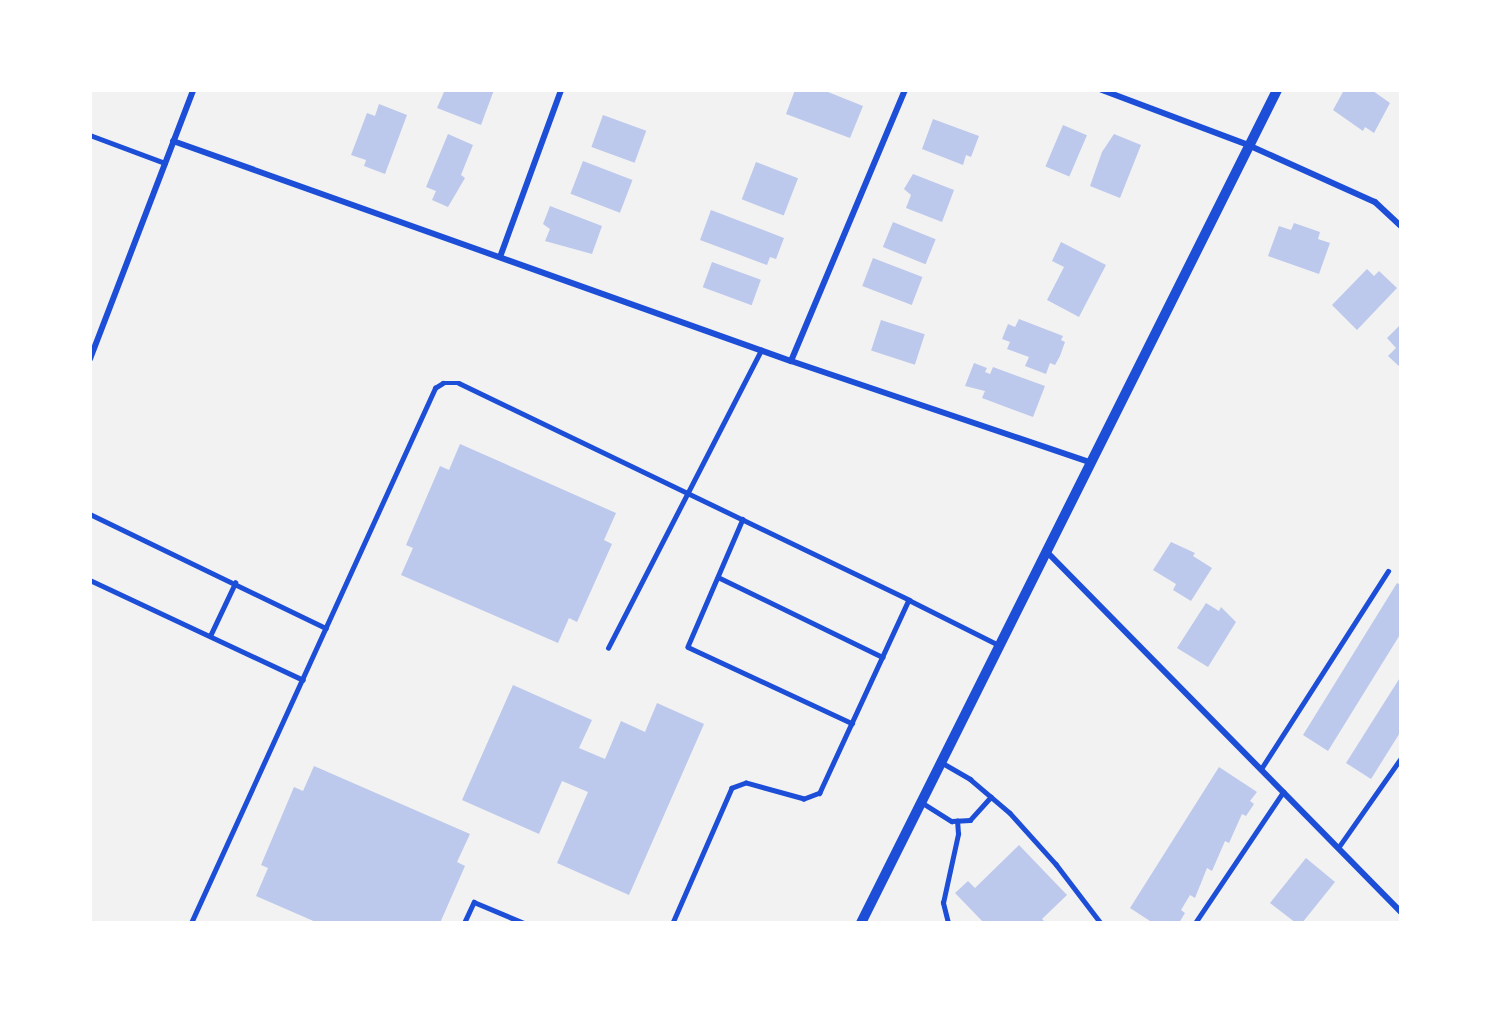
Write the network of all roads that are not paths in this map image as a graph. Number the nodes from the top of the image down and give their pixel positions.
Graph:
1 (193, 90) edge
2 (561, 90) edge
3 (905, 90) edge
4 (1102, 90) edge
5 (1277, 90) edge
6 (90, 135) edge
7 (173, 141) junction
8 (1248, 145) junction
9 (165, 163) junction
10 (1401, 226) edge
11 (500, 257) junction
12 (761, 350) junction
13 (90, 359) edge
14 (791, 361) junction
15 (1090, 462) junction
16 (688, 492) junction
17 (90, 514) edge
18 (743, 519) junction
19 (1046, 551) junction
20 (1388, 571) dead end
21 (718, 577) junction
22 (90, 580) edge
23 (235, 583) junction
24 (909, 600) junction
25 (326, 628) junction
26 (210, 636) junction
27 (999, 645) junction
28 (608, 648) dead end
29 (883, 657) junction
30 (303, 680) junction
31 (852, 723) junction
32 (1401, 758) edge
33 (941, 762) junction
34 (1261, 769) junction
35 (1283, 792) junction
36 (991, 796) junction
37 (921, 802) junction
38 (957, 820) junction
39 (1338, 848) junction
40 (1401, 912) edge
41 (191, 923) edge
42 (464, 923) edge
43 (524, 923) edge
44 (673, 923) edge
45 (861, 923) edge
46 (948, 923) edge
47 (1101, 923) edge
48 (1195, 923) edge

1 - 7 street
2 - 11 street
3 - 14 street
4 - 8 street
5 - 8 street
6 - 9 lane
7 - 9 street
7 - 11 street
8 - 10 street
8 - 15 street
9 - 13 street
11 - 12 street
12 - 14 street
12 - 16 lane
14 - 15 street
15 - 19 street
16 - 18 lane
16 - 25 lane
16 - 28 lane
17 - 23 lane
18 - 21 lane
18 - 24 lane
19 - 27 street
19 - 34 street
20 - 34 lane
21 - 29 lane
21 - 31 lane
22 - 26 lane
23 - 25 lane
23 - 26 lane
24 - 27 lane
24 - 29 lane
25 - 30 lane
26 - 30 lane
27 - 33 street
29 - 31 lane
30 - 41 lane
31 - 44 lane
32 - 39 lane
33 - 36 lane
33 - 37 street
34 - 35 street
35 - 39 street
35 - 48 lane
36 - 38 lane
36 - 47 lane
37 - 38 lane
37 - 45 street
38 - 46 lane
39 - 40 street
42 - 43 lane

